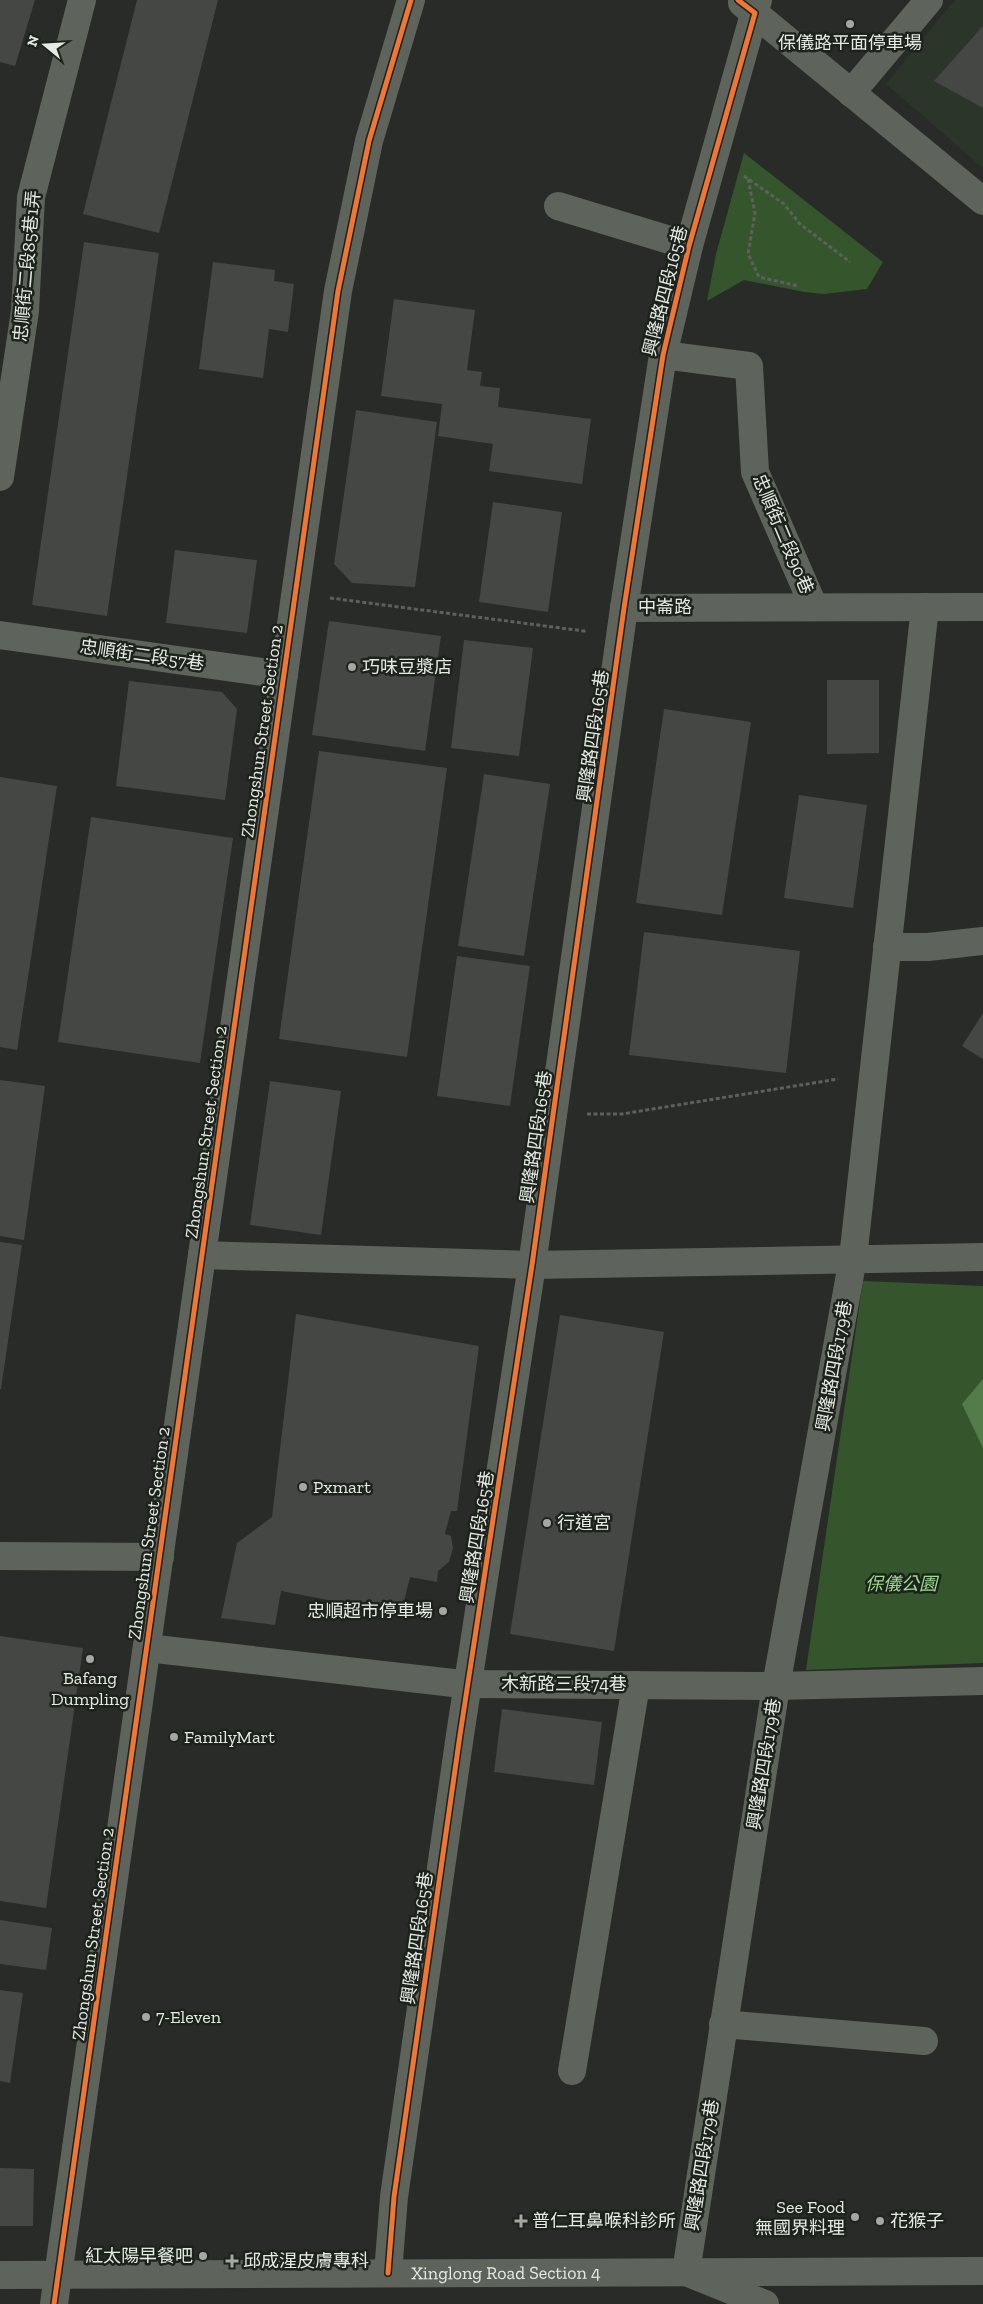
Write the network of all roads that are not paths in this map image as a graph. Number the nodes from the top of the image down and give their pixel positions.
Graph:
1 (82, 0) edge
2 (411, 0) edge
3 (929, 0) edge
4 (750, 4) edge
5 (851, 93) junction
6 (983, 201) edge
7 (558, 206) dead end
8 (689, 246) junction
9 (663, 355) junction
10 (0, 477) edge
11 (814, 607) junction
12 (925, 607) junction
13 (983, 607) edge
14 (624, 608) junction
15 (0, 635) edge
16 (284, 675) junction
17 (983, 941) edge
18 (887, 947) junction
19 (202, 1255) junction
20 (983, 1257) edge
21 (853, 1258) junction
22 (532, 1265) junction
23 (0, 1556) edge
24 (160, 1556) junction
25 (146, 1648) junction
26 (983, 1681) edge
27 (468, 1684) junction
28 (636, 1685) junction
29 (776, 1686) junction
30 (723, 2024) junction
31 (924, 2041) dead end
32 (572, 2071) dead end
33 (686, 2272) junction
34 (983, 2272) edge
35 (388, 2273) junction
36 (0, 2274) edge
37 (59, 2274) junction
38 (54, 2304) edge
39 (765, 2304) edge

1 - 10 street, 忠順街二段85巷1弄
2 - 16 street, Zhongshun Street Section 2
3 - 5 street
4 - 5 street
4 - 8 street, 興隆路四段165巷
5 - 6 street
7 - 8 street
8 - 9 street, 興隆路四段165巷
9 - 11 street, 忠順街二段90巷
9 - 14 street, 興隆路四段165巷
11 - 12 street, 中崙路
11 - 14 street, 中崙路
12 - 13 street, 中崙路
12 - 18 street, 興隆路四段179巷
14 - 22 street, 興隆路四段165巷
15 - 16 street, 忠順街二段57巷
16 - 19 street, Zhongshun Street Section 2
17 - 18 street
18 - 21 street, 興隆路四段179巷
19 - 22 street
19 - 24 street, Zhongshun Street Section 2
20 - 21 street
21 - 22 street
21 - 29 street, 興隆路四段179巷
22 - 27 street, 興隆路四段165巷
23 - 24 street
24 - 25 street, Zhongshun Street Section 2
25 - 27 street, 木新路三段74巷
25 - 37 street, Zhongshun Street Section 2
26 - 29 street, 木新路三段74巷
27 - 28 street, 木新路三段74巷
27 - 35 street, 興隆路四段165巷
28 - 29 street, 木新路三段74巷
28 - 32 street
29 - 30 street, 興隆路四段179巷
30 - 31 street
30 - 33 street, 興隆路四段179巷
33 - 34 street, Xinglong Road Section 4
33 - 35 street, Xinglong Road Section 4
33 - 39 street
35 - 37 street, Xinglong Road Section 4
36 - 37 street, Xinglong Road Section 4
37 - 38 street, Zhongshun Street Section 2

